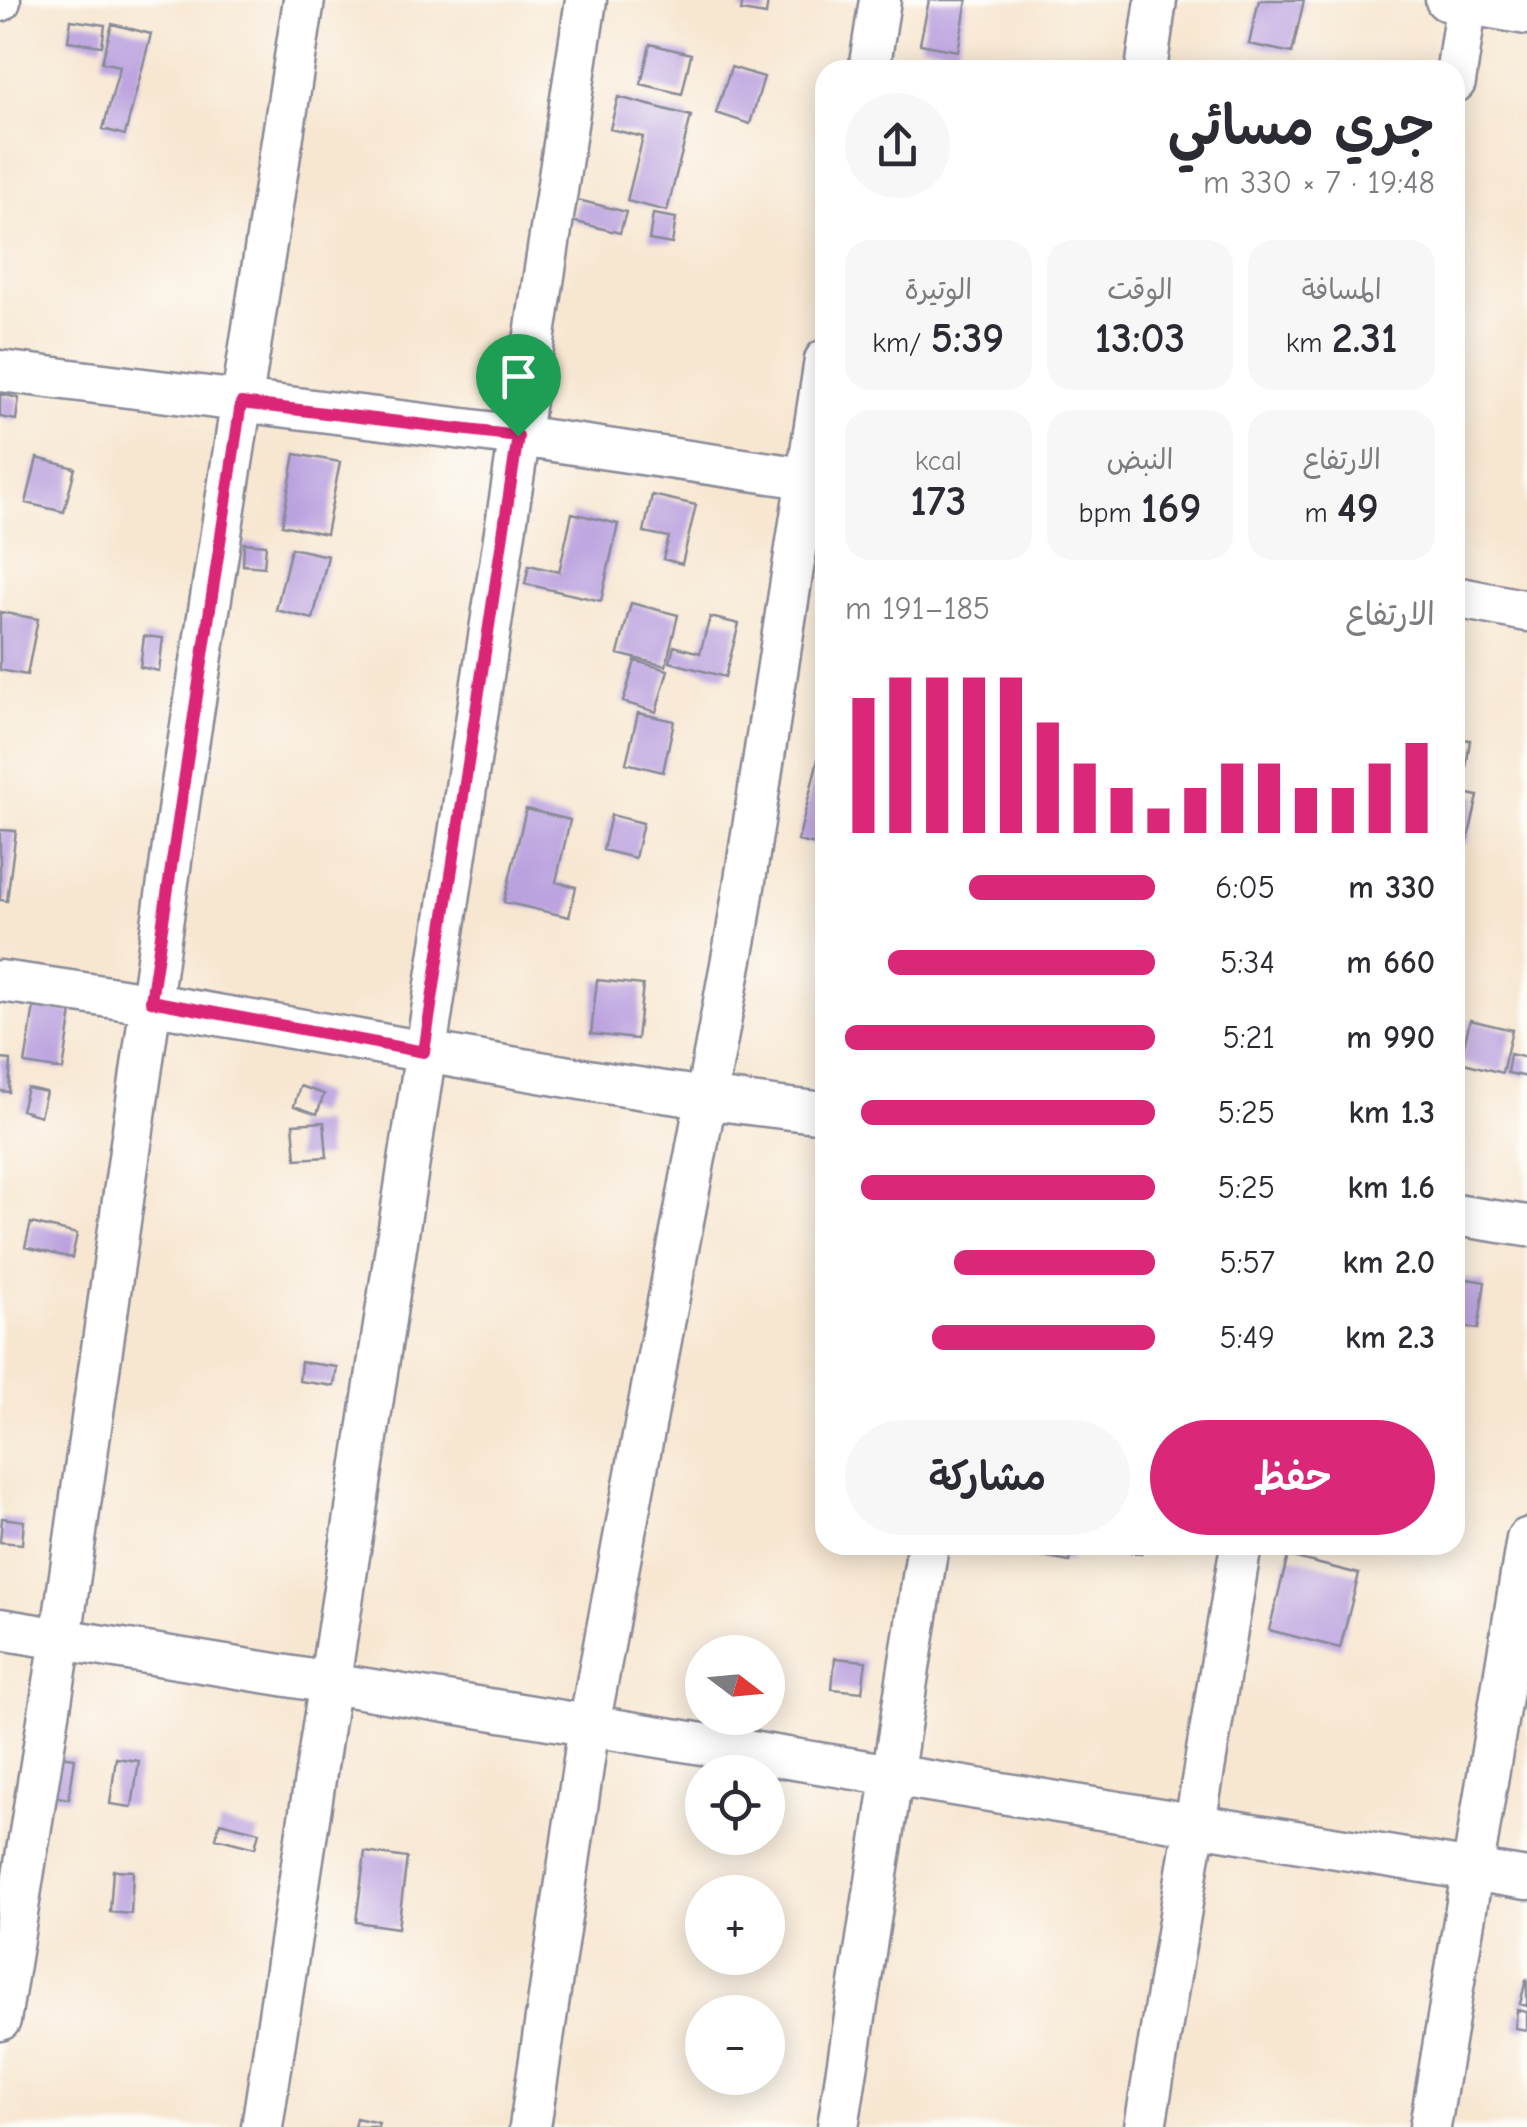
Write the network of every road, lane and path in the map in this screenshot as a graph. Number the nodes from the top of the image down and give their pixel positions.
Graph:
1 (304, 0) edge
2 (586, 0) edge
3 (880, 0) edge
4 (1156, 0) edge
5 (1460, 1) edge
6 (1527, 14) edge
7 (871, 60) edge
8 (1147, 60) edge
9 (1456, 60) edge
10 (0, 371) edge
11 (241, 403) junction
12 (518, 436) junction
13 (815, 479) edge
14 (815, 485) edge
15 (1465, 599) edge
16 (1527, 611) edge
17 (0, 981) edge
18 (151, 1001) junction
19 (424, 1052) junction
20 (706, 1100) junction
21 (815, 1112) edge
22 (1465, 1217) edge
23 (1527, 1226) edge
24 (1527, 1539) edge
25 (927, 1555) edge
26 (1238, 1555) edge
27 (0, 1629) edge
28 (61, 1639) junction
29 (333, 1683) junction
30 (589, 1726) junction
31 (894, 1775) junction
32 (1195, 1825) junction
33 (1470, 1870) junction
34 (1527, 1879) edge
35 (0, 2020) edge
36 (262, 2127) edge
37 (530, 2127) edge
38 (838, 2127) edge
39 (1145, 2127) edge
40 (1430, 2127) edge

1 - 11 street
2 - 12 street
3 - 7 street
4 - 8 street
5 - 6 street
5 - 9 street
10 - 11 street
11 - 12 street
11 - 18 street
12 - 13 street
12 - 19 street
14 - 20 street
15 - 16 street
17 - 18 street
18 - 19 street
18 - 28 street
19 - 20 street
19 - 29 street
20 - 21 street
20 - 30 street
22 - 23 street
24 - 33 street
25 - 31 street
26 - 32 street
27 - 28 street
28 - 29 street
28 - 35 street
29 - 30 street
29 - 36 street
30 - 31 street
30 - 37 street
31 - 32 street
31 - 38 street
32 - 33 street
32 - 39 street
33 - 34 street
33 - 40 street

